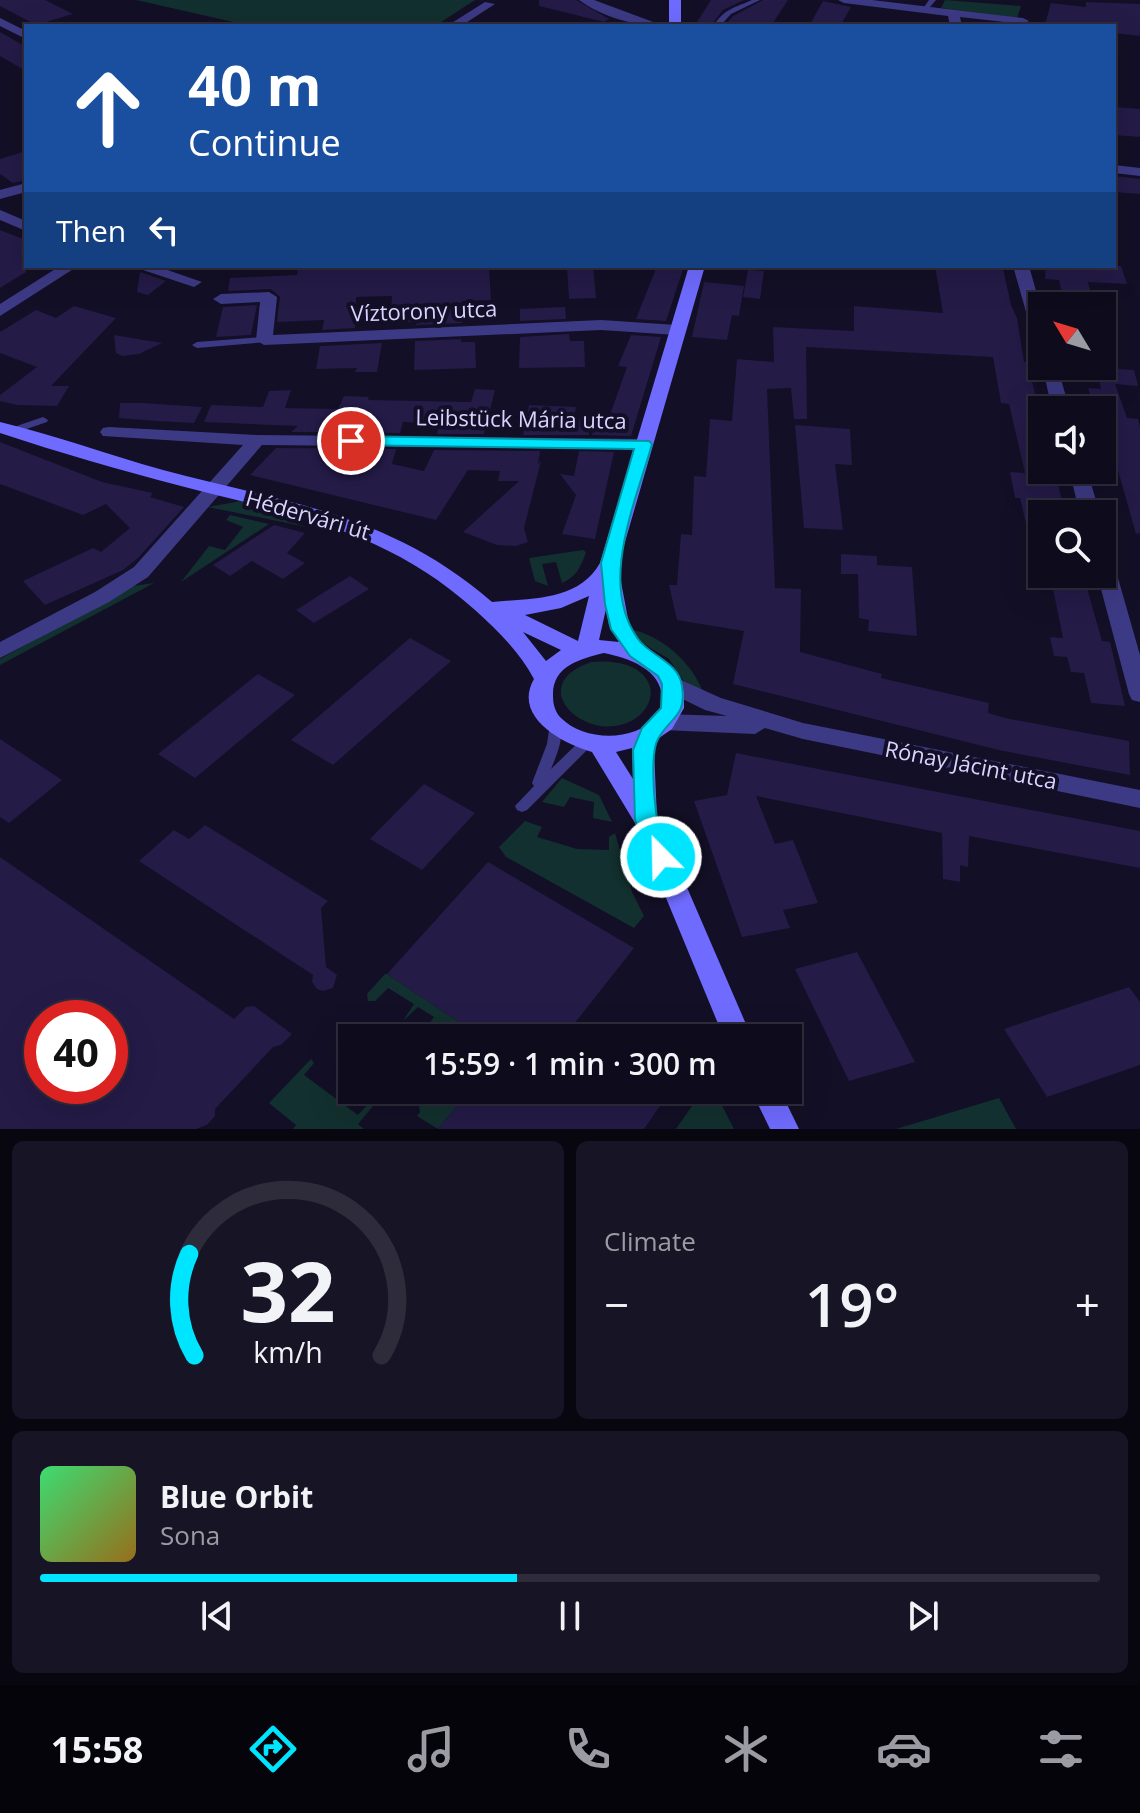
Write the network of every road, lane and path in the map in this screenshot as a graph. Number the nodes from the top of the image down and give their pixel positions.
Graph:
1 (585, 0) edge
2 (757, 0) edge
3 (844, 0) edge
4 (674, 2) edge
5 (489, 4) dead end
6 (931, 5) edge
7 (955, 20) edge
8 (655, 21) edge
9 (1023, 21) dead end
10 (456, 24) edge
11 (674, 24) edge
12 (717, 24) edge
13 (3, 25) edge
14 (24, 35) edge
15 (1116, 169) edge
16 (1140, 172) edge
17 (24, 188) edge
18 (0, 195) edge
19 (0, 214) edge
20 (24, 226) edge
21 (67, 268) edge
22 (146, 268) edge
23 (696, 268) edge
24 (1022, 268) edge
25 (194, 282) dead end
26 (1028, 292) edge
27 (221, 299) dead end
28 (0, 311) edge
29 (677, 330) junction
30 (264, 340) junction
31 (197, 345) dead end
32 (43, 420) dead end
33 (6, 429) edge
34 (109, 432) dead end
35 (257, 440) junction
36 (644, 444) junction
37 (211, 488) junction
38 (607, 568) junction
39 (1111, 588) edge
40 (488, 605) junction
41 (583, 648) junction
42 (0, 651) edge
43 (636, 651) junction
44 (543, 676) junction
45 (672, 684) junction
46 (1140, 694) edge
47 (555, 727) junction
48 (656, 728) junction
49 (803, 731) junction
50 (594, 743) junction
51 (536, 789) junction
52 (1140, 799) edge
53 (522, 806) dead end
54 (646, 820) junction
55 (732, 1024) edge
56 (772, 1104) edge
57 (785, 1129) edge

1 - 8 street
2 - 12 lane
3 - 6 street
4 - 8 street
4 - 11 street
5 - 10 street
6 - 7 street
7 - 9 street
13 - 14 street
15 - 16 street
17 - 18 street
19 - 20 street
21 - 28 street
22 - 25 street
23 - 29 street
24 - 26 street
27 - 30 street
29 - 30 street, Víztorony utca
29 - 36 street
30 - 31 lane
32 - 33 lane
33 - 37 street, Hédervári út
34 - 35 street, Leibstück Mária utca
35 - 36 street, Leibstück Mária utca
35 - 37 street, Hédervári út
36 - 38 street
37 - 40 street, Hédervári út
37 - 42 street
38 - 40 street
38 - 41 street
38 - 43 street
39 - 46 street
40 - 41 street, Hédervári út
40 - 44 street, Hédervári út
41 - 43 street
41 - 44 street
43 - 45 street
44 - 47 street
45 - 48 street
45 - 49 street, Rónay Jácint utca
47 - 50 street
47 - 51 lane
48 - 49 street, Rónay Jácint utca
48 - 50 street
48 - 54 street
49 - 52 street, Rónay Jácint utca
50 - 51 lane
50 - 54 street
51 - 53 lane
54 - 55 street
56 - 57 street

